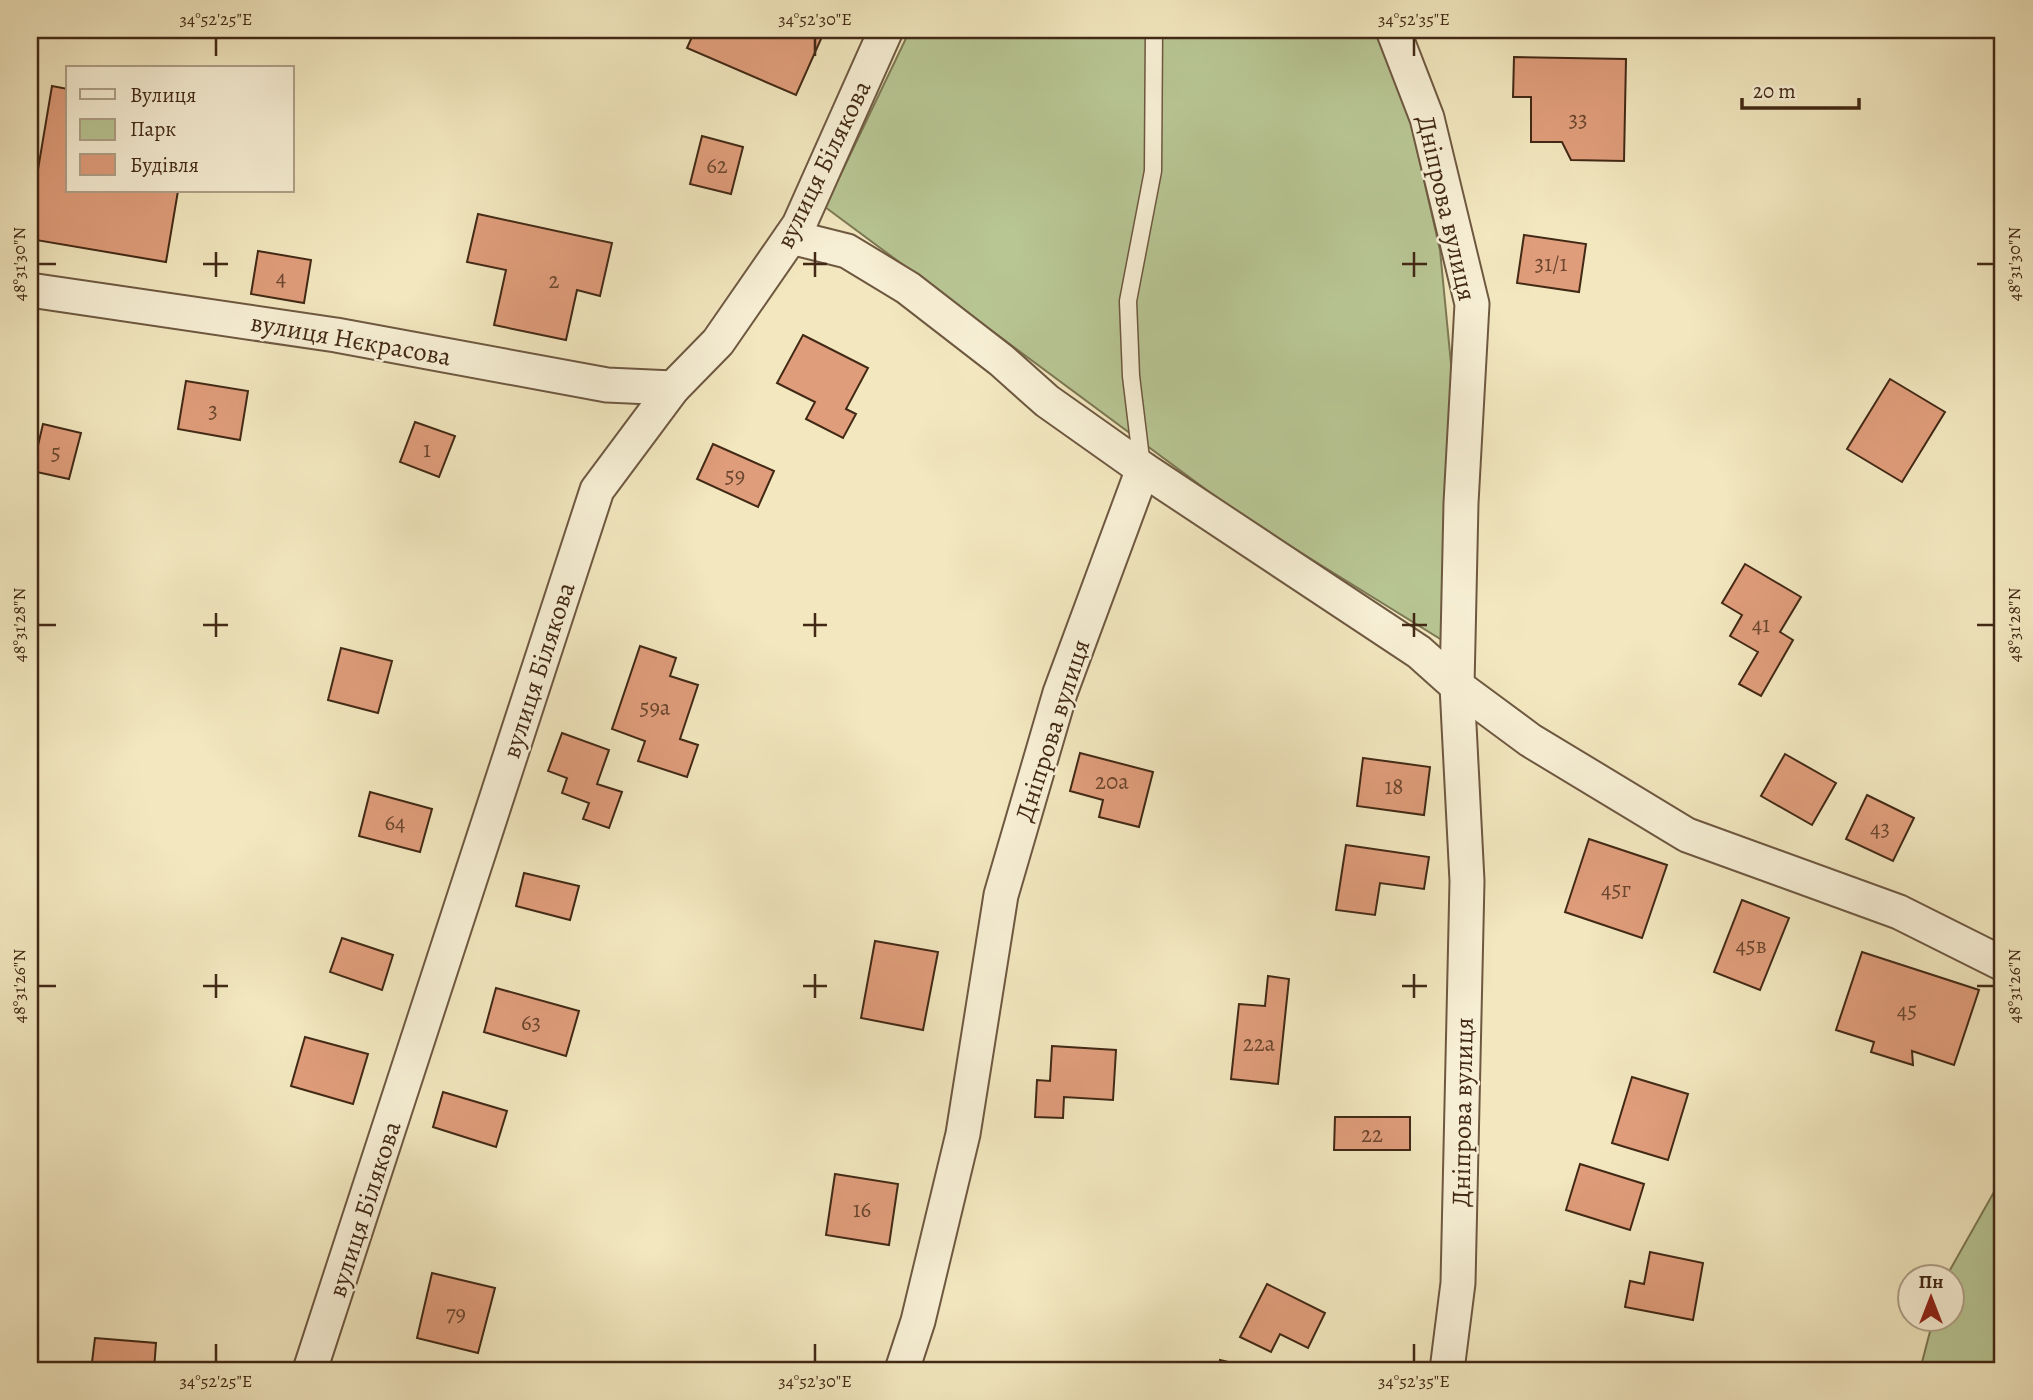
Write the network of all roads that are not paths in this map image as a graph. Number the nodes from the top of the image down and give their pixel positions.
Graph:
1 (886, 30) edge
2 (1154, 30) edge
3 (1393, 30) edge
4 (791, 237) junction
5 (30, 290) edge
6 (673, 388) junction
7 (1143, 469) junction
8 (1457, 686) junction
9 (2003, 964) edge
10 (310, 1370) edge
11 (902, 1370) edge
12 (1447, 1370) edge

1 - 4 street, вулиця Білякова
2 - 7 lane
3 - 8 street, Дніпрова вулиця
4 - 6 street, вулиця Білякова
4 - 7 street
5 - 6 street, вулиця Нєкрасова
6 - 10 street, вулиця Білякова
7 - 8 street
7 - 11 street, Дніпрова вулиця
8 - 9 street
8 - 12 street, Дніпрова вулиця

